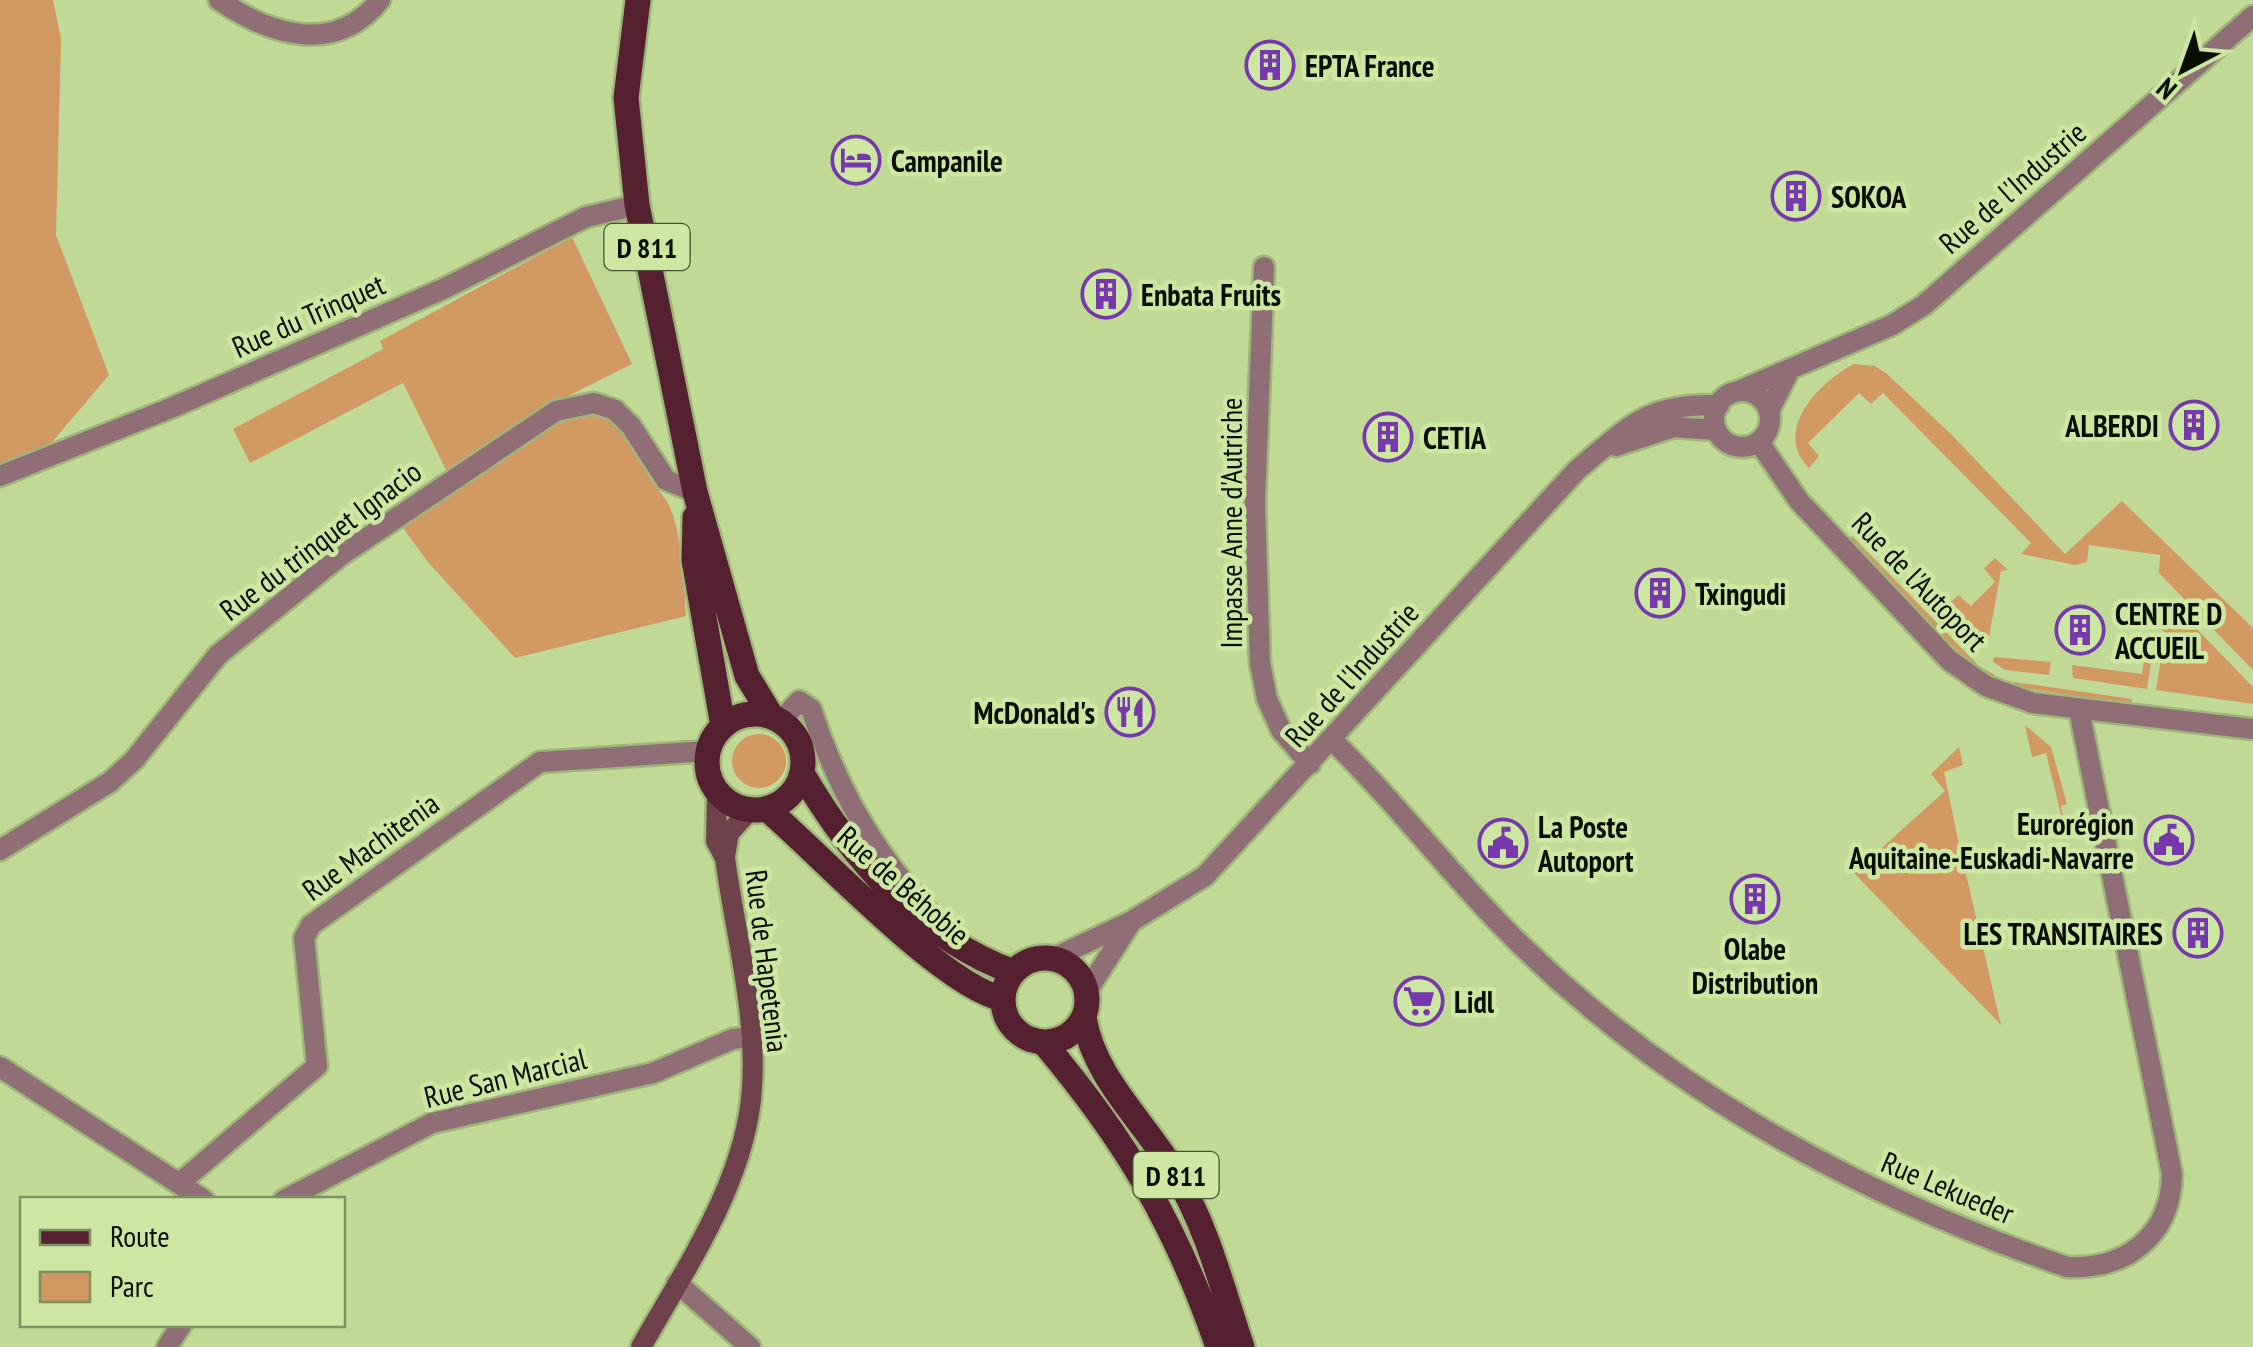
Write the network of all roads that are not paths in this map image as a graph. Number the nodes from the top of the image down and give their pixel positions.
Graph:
1 (220, 0) edge
2 (380, 0) edge
3 (638, 0) edge
4 (2253, 16) edge
5 (637, 205) junction
6 (1264, 268) dead end
7 (1790, 369) junction
8 (1741, 390) junction
9 (1719, 406) junction
10 (1770, 409) junction
11 (1716, 430) junction
12 (1759, 442) junction
13 (1600, 451) junction
14 (0, 476) edge
15 (695, 492) junction
16 (2079, 710) junction
17 (776, 719) junction
18 (723, 726) junction
19 (2253, 729) edge
20 (1332, 740) junction
21 (708, 751) junction
22 (1310, 764) junction
23 (802, 774) junction
24 (717, 793) junction
25 (758, 810) junction
26 (0, 850) edge
27 (724, 858) junction
28 (1132, 920) junction
29 (956, 944) junction
30 (1054, 958) junction
31 (1014, 972) junction
32 (1003, 999) junction
33 (1086, 1004) junction
34 (750, 1037) junction
35 (1043, 1042) junction
36 (0, 1067) edge
37 (182, 1181) junction
38 (201, 1197) edge
39 (290, 1197) edge
40 (677, 1283) junction
41 (641, 1347) edge
42 (750, 1347) edge
43 (1218, 1347) edge
44 (1242, 1347) edge

1 - 2 street
3 - 5 main road, D 811
4 - 7 street, Rue de l'Industrie
5 - 14 street, Rue du Trinquet
5 - 15 main road, D 811
6 - 22 street, Impasse Anne d'Autriche
7 - 8 street, Rue de l'Industrie
7 - 10 street
8 - 9 street, Rue de l'Industrie
8 - 10 street
9 - 11 street
9 - 13 street, Rue de l'Industrie
10 - 12 street
11 - 12 street, Rue de l'Industrie
11 - 13 street, Rue de l'Industrie
12 - 16 street, Rue de l'Autoport
13 - 20 street, Rue de l'Industrie
15 - 17 main road, D 811
15 - 18 main road, D 811
15 - 26 street, Rue du trinquet Ignacio
16 - 19 street, Rue de l'Autoport
16 - 20 street, Rue Lekueder
17 - 18 main road
17 - 23 main road
17 - 29 street, Rue de Béhobie
18 - 21 main road
20 - 22 street, Rue de l'Industrie
21 - 24 main road
21 - 37 street, Rue Machitenia
22 - 28 street, Rue de l'Industrie
23 - 25 main road
23 - 29 main road, Rue de Béhobie
24 - 25 main road
24 - 27 main road, Rue de Hapetenia
25 - 27 main road, Rue de Hapetenia
25 - 32 main road, Rue de Béhobie
27 - 34 main road, Rue de Hapetenia
28 - 30 street, Rue de l'Industrie
28 - 33 street, Rue de l'Industrie
29 - 31 main road, Rue de Béhobie
30 - 31 main road
30 - 33 main road
31 - 32 main road
32 - 35 main road
33 - 35 main road
33 - 44 main road, D 811
34 - 39 street, Rue San Marcial
34 - 40 main road, Rue de Hapetenia
35 - 43 main road
36 - 37 street
37 - 38 street
40 - 41 main road, Rue de Hapetenia
40 - 42 street

